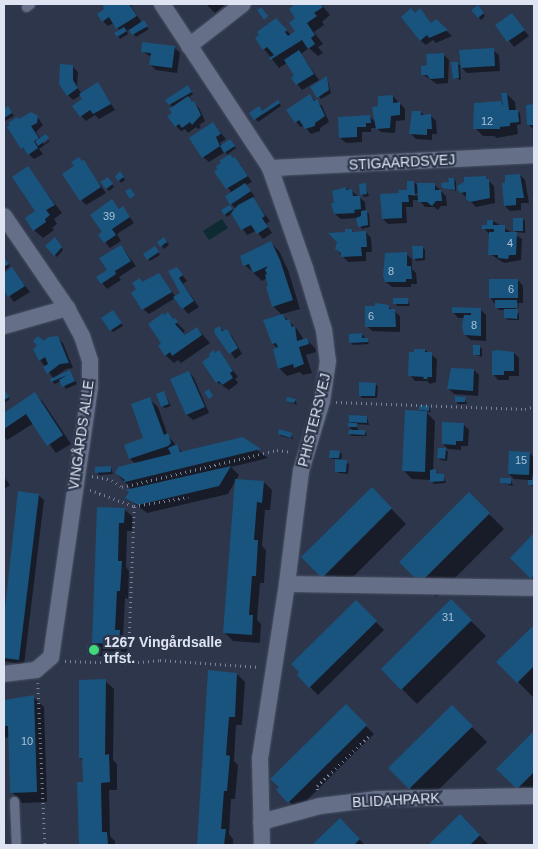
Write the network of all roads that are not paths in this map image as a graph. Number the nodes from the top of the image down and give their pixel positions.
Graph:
1 (162, 4) edge
2 (243, 4) edge
3 (190, 46) junction
4 (534, 155) edge
5 (270, 168) junction
6 (4, 216) edge
7 (67, 308) junction
8 (4, 326) edge
9 (287, 584) junction
10 (534, 588) edge
11 (4, 674) edge
12 (534, 796) edge
13 (14, 801) dead end
14 (261, 822) junction
15 (16, 845) edge
16 (262, 845) edge

1 - 3 street, PHISTERSVEJ
2 - 3 street
3 - 5 street, PHISTERSVEJ
4 - 5 street, STIGAARDSVEJ
5 - 9 street, PHISTERSVEJ
6 - 7 street, VINGÅRDS ALLE
7 - 8 street
7 - 11 street, VINGÅRDS ALLE
9 - 10 street
9 - 14 street, PHISTERSVEJ
12 - 14 street, BLIDAHPARK
13 - 15 lane
14 - 16 street, PHISTERSVEJ

